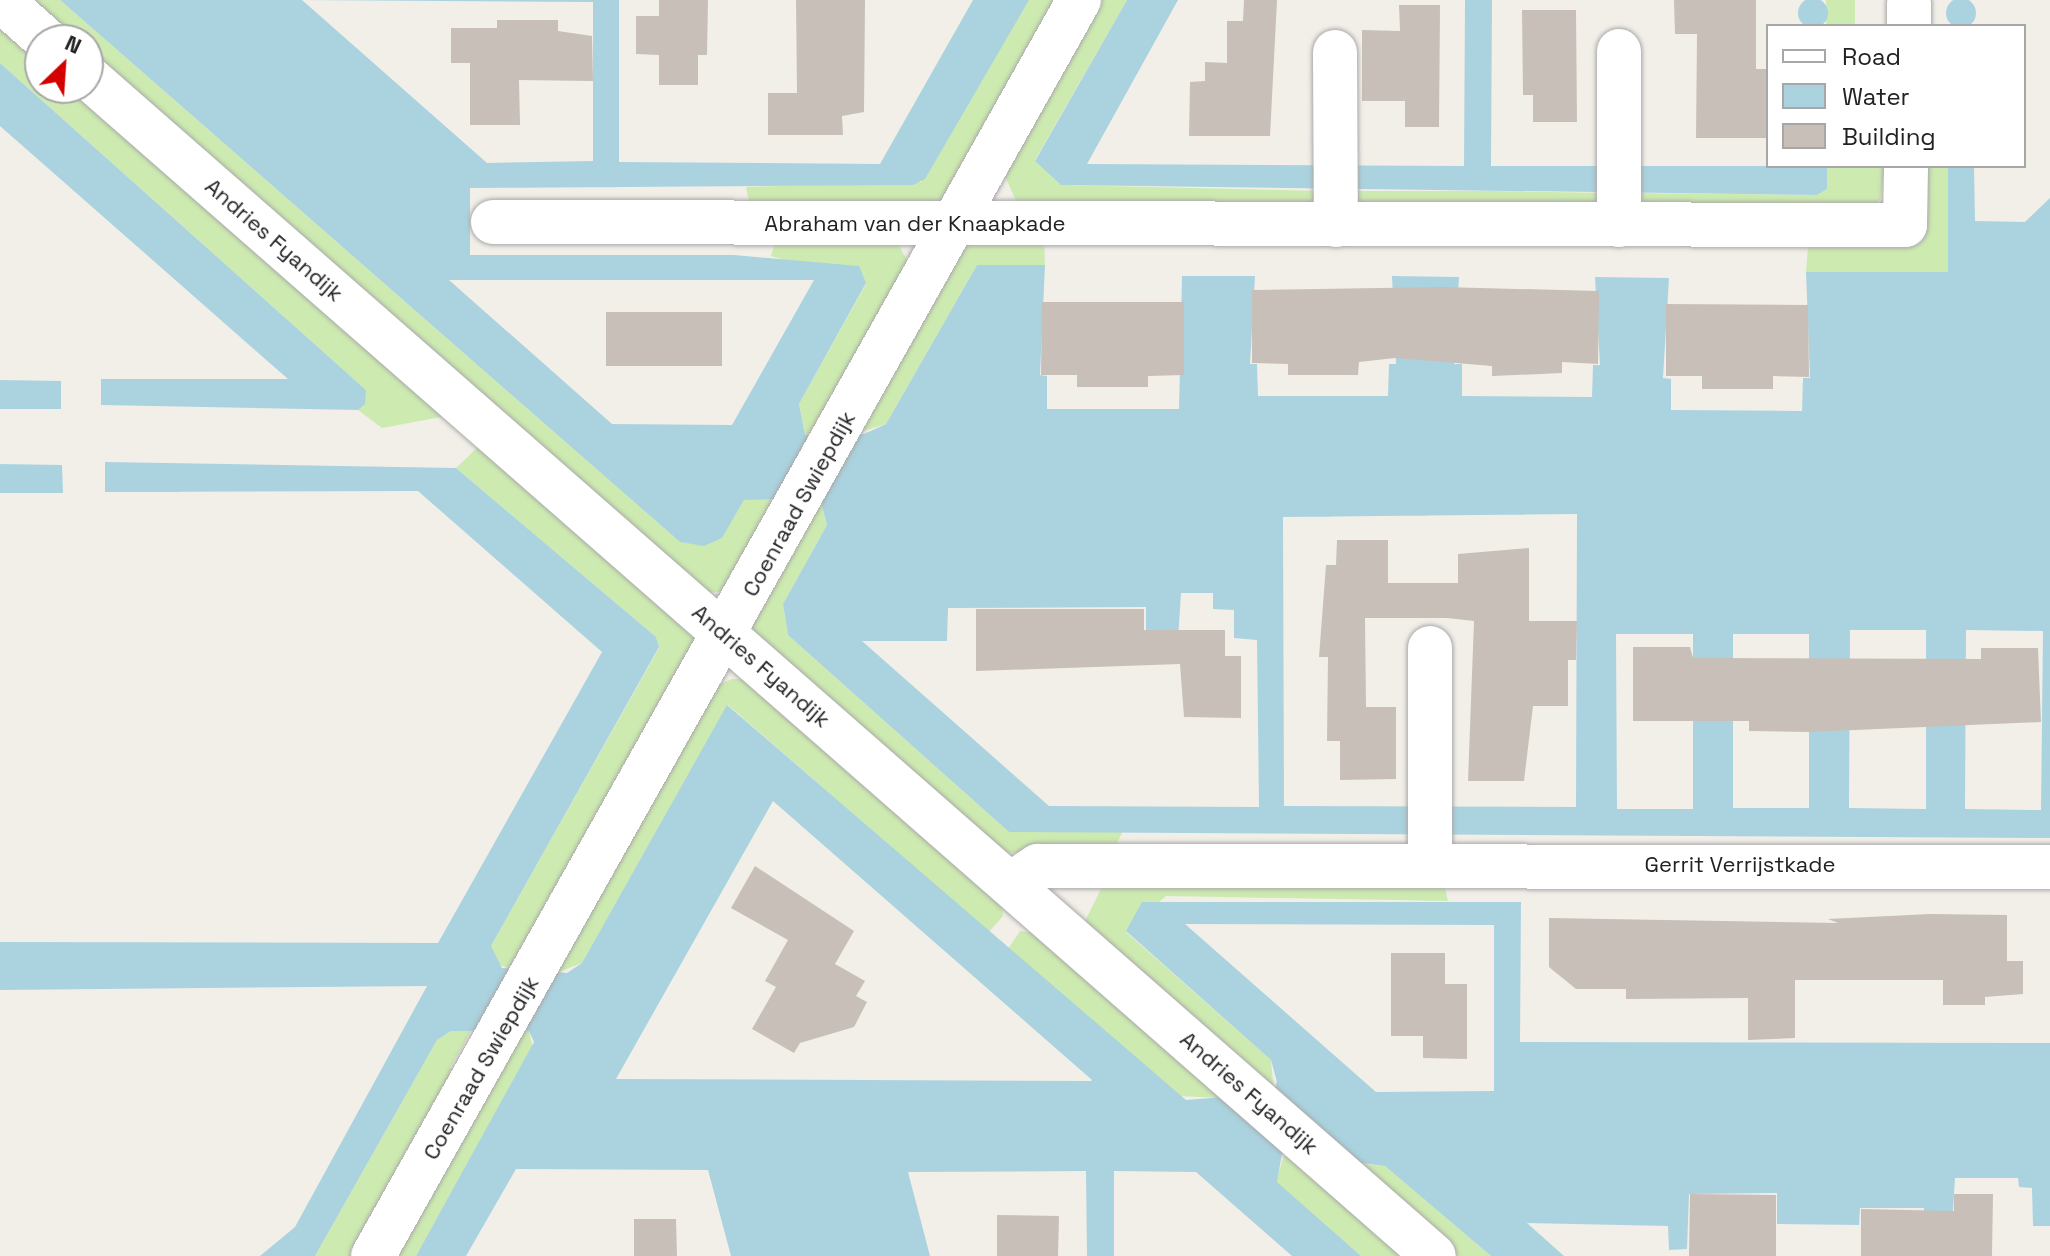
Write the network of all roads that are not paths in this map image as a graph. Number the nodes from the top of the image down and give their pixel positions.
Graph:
1 (1079, 0) edge
2 (2, 1) edge
3 (28, 24) edge
4 (1619, 51) dead end
5 (1335, 52) dead end
6 (104, 91) edge
7 (1906, 168) edge
8 (1336, 214) junction
9 (1619, 214) junction
10 (493, 222) dead end
11 (951, 225) junction
12 (726, 637) junction
13 (1430, 648) dead end
14 (1430, 854) junction
15 (2050, 867) edge
16 (1014, 882) junction
17 (373, 1256) edge
18 (1434, 1256) edge

1 - 11 street, Coenraad Swiepdijk
2 - 3 street
4 - 9 street
5 - 8 street
6 - 12 street, Andries Fyandijk
7 - 9 street, Abraham van der Knaapkade
8 - 9 street, Abraham van der Knaapkade
8 - 11 street, Abraham van der Knaapkade
10 - 11 street, Abraham van der Knaapkade
11 - 12 street, Coenraad Swiepdijk
12 - 16 street, Andries Fyandijk
12 - 17 street, Coenraad Swiepdijk
13 - 14 street
14 - 15 street, Gerrit Verrijstkade
14 - 16 street, Gerrit Verrijstkade
16 - 18 street, Andries Fyandijk

